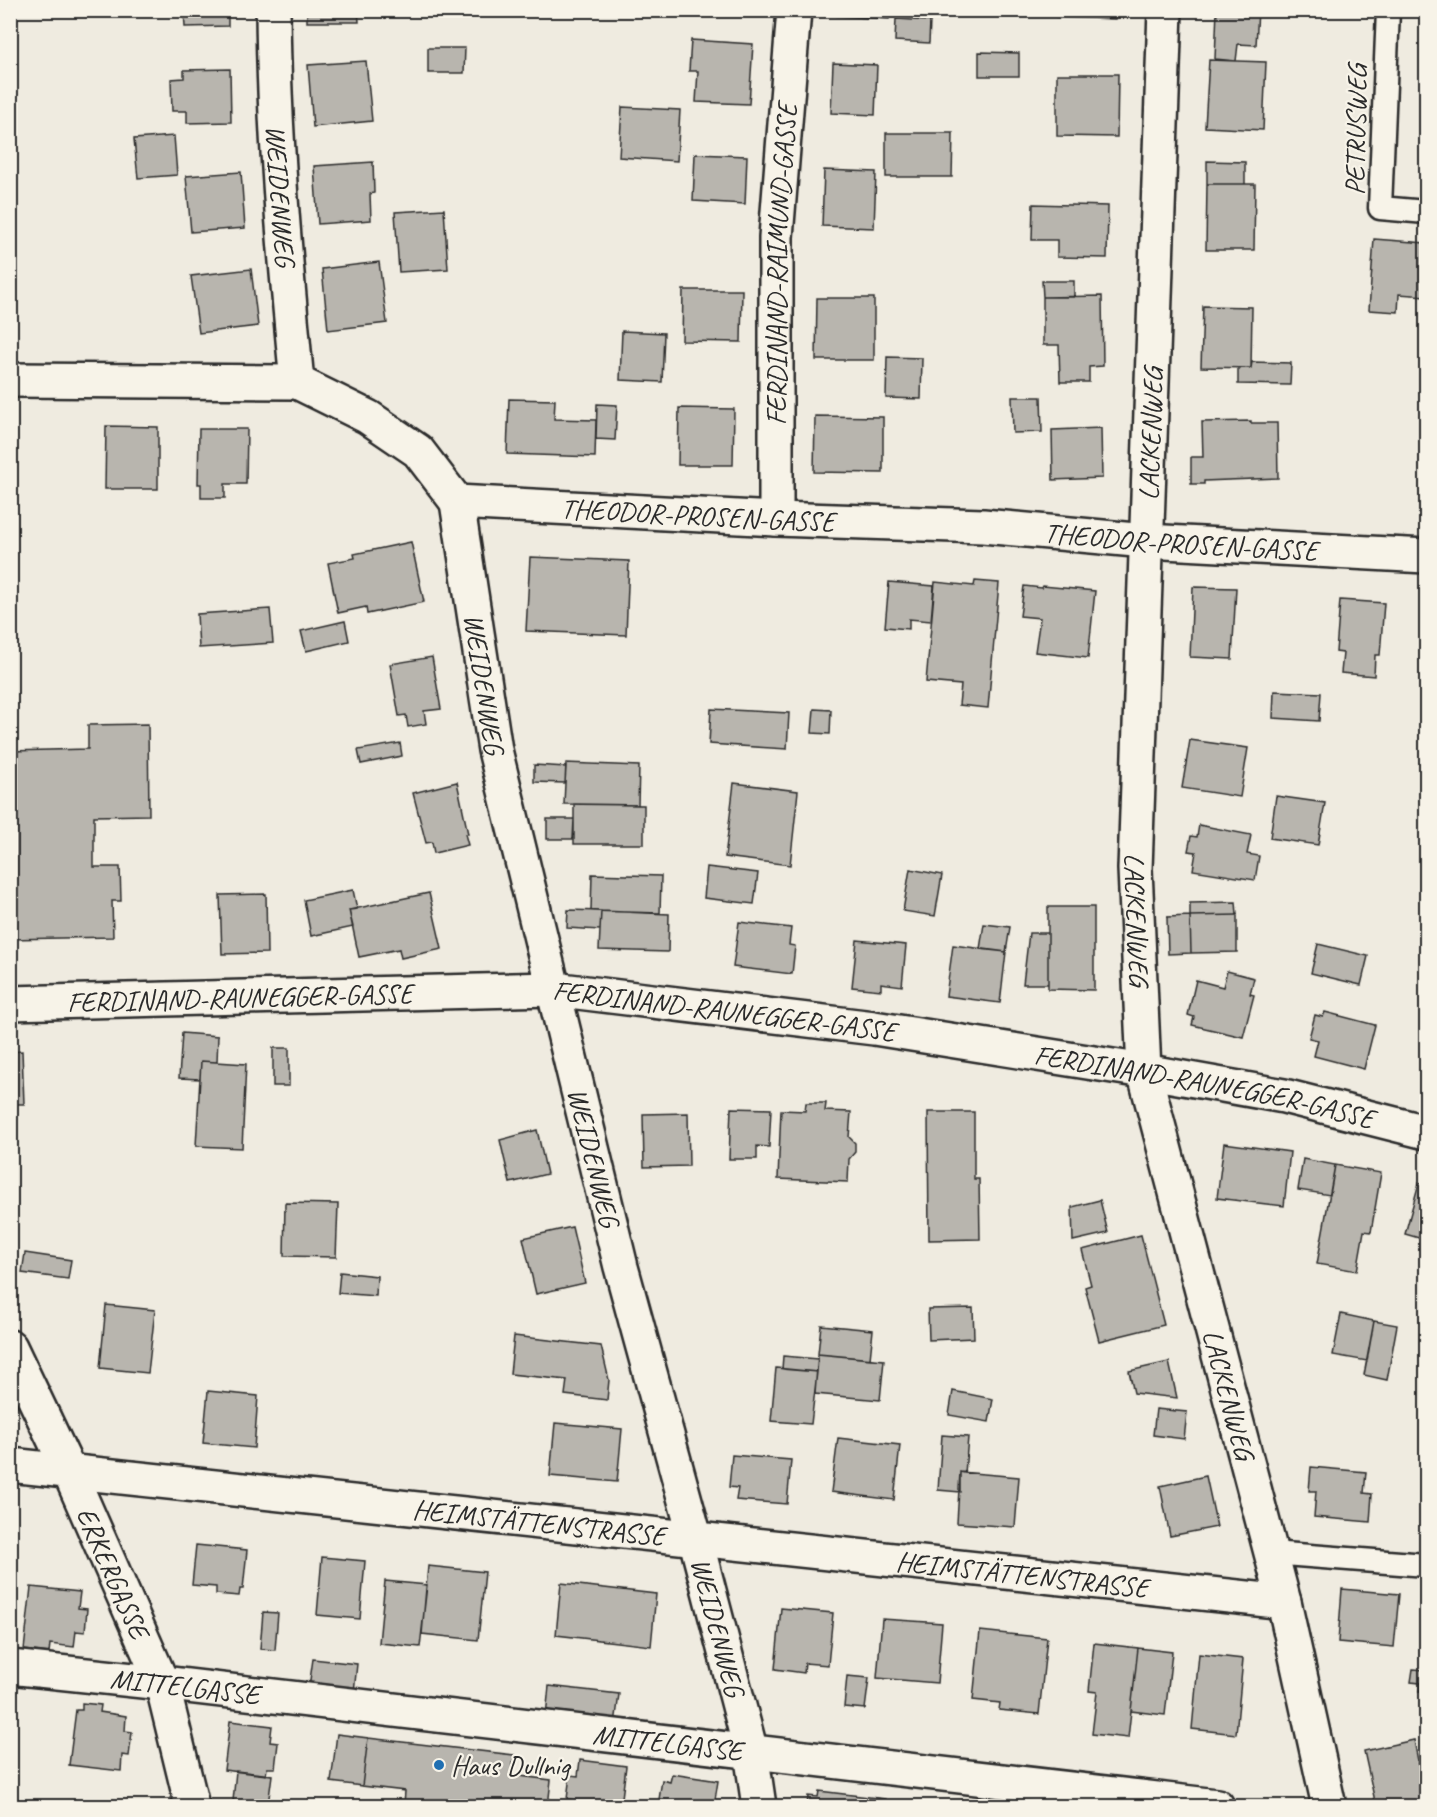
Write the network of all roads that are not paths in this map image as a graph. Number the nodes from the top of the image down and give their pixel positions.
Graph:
1 (273, 10) edge
2 (794, 10) edge
3 (1165, 10) edge
4 (1388, 10) edge
5 (1426, 212) edge
6 (10, 380) edge
7 (297, 382) junction
8 (457, 502) junction
9 (776, 519) junction
10 (1146, 541) junction
11 (1426, 556) edge
12 (553, 988) junction
13 (10, 1003) edge
14 (1144, 1071) junction
15 (1426, 1132) edge
16 (10, 1347) edge
17 (10, 1465) edge
18 (69, 1471) junction
19 (695, 1537) junction
20 (1271, 1553) junction
21 (1426, 1565) edge
22 (1284, 1602) junction
23 (10, 1667) edge
24 (162, 1683) junction
25 (751, 1752) junction
26 (192, 1806) edge
27 (759, 1806) edge
28 (1216, 1806) edge
29 (1329, 1806) edge

1 - 7 street, WEIDENWEG
2 - 9 street, FERDINAND-RAIMUND-GASSE
3 - 10 street, LACKENWEG
4 - 5 lane, PETRUSWEG
6 - 7 street
7 - 8 street
8 - 9 street, THEODOR-PROSEN-GASSE
8 - 12 street, WEIDENWEG
9 - 10 street, THEODOR-PROSEN-GASSE
10 - 11 street, THEODOR-PROSEN-GASSE
10 - 14 street, LACKENWEG
12 - 13 street, FERDINAND-RAUNEGGER-GASSE
12 - 14 street, FERDINAND-RAUNEGGER-GASSE
12 - 19 street, WEIDENWEG
14 - 15 street, FERDINAND-RAUNEGGER-GASSE
14 - 20 street, LACKENWEG
16 - 18 street, ERKERGASSE
17 - 18 street, HEIMSTÄTTENSTRASSE
18 - 19 street, HEIMSTÄTTENSTRASSE
18 - 24 street, ERKERGASSE
19 - 22 street, HEIMSTÄTTENSTRASSE
19 - 25 street, WEIDENWEG
20 - 21 lane
20 - 22 street, LACKENWEG
22 - 29 street, LACKENWEG
23 - 24 street, MITTELGASSE
24 - 25 street, MITTELGASSE
24 - 26 street, ERKERGASSE
25 - 27 street, WEIDENWEG
25 - 28 street, MITTELGASSE

